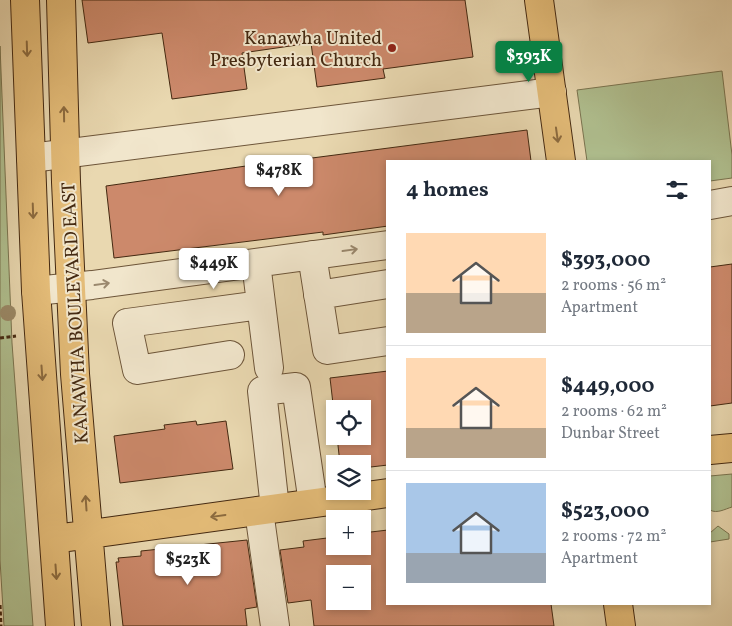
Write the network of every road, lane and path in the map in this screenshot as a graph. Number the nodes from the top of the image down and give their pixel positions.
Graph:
1 (25, 0) edge
2 (61, 0) edge
3 (539, 0) edge
4 (552, 92) junction
5 (66, 154) junction
6 (31, 158) junction
7 (561, 160) edge
8 (732, 201) edge
9 (711, 205) edge
10 (386, 245) edge
11 (312, 255) junction
12 (256, 263) junction
13 (386, 284) edge
14 (72, 287) junction
15 (36, 291) junction
16 (318, 295) junction
17 (261, 304) junction
18 (19, 336) dead end
19 (0, 338) edge
20 (386, 341) edge
21 (230, 355) dead end
22 (269, 368) dead end
23 (732, 448) edge
24 (711, 450) edge
25 (386, 493) edge
26 (313, 503) junction
27 (267, 509) junction
28 (88, 534) junction
29 (54, 539) junction
30 (0, 605) edge
31 (618, 605) edge
32 (1, 626) edge
33 (60, 626) edge
34 (96, 626) edge
35 (275, 626) edge
36 (621, 626) edge

1 -> 6 main road, KANAWHA BOULEVARD EAST
5 -> 2 main road, KANAWHA BOULEVARD EAST
3 - 4 main road
4 - 5 street
4 -> 7 main road
5 - 6 street
5 - 14 main road, KANAWHA BOULEVARD EAST
6 -> 15 main road, KANAWHA BOULEVARD EAST
8 - 9 street
11 -> 10 street
11 - 12 street
11 - 16 street
14 -> 12 street
12 - 17 street
13 - 16 street
14 - 15 street
28 -> 14 main road, KANAWHA BOULEVARD EAST
15 -> 29 main road, KANAWHA BOULEVARD EAST
16 - 20 street
17 - 21 street
17 - 22 street
18 - 19 path
23 - 24 main road
25 - 26 main road
26 - 27 main road
26 - 27 street
27 -> 28 main road
27 - 35 street
28 - 29 main road
28 - 34 main road, KANAWHA BOULEVARD EAST
29 -> 33 main road, KANAWHA BOULEVARD EAST
30 - 32 path
31 - 36 main road

